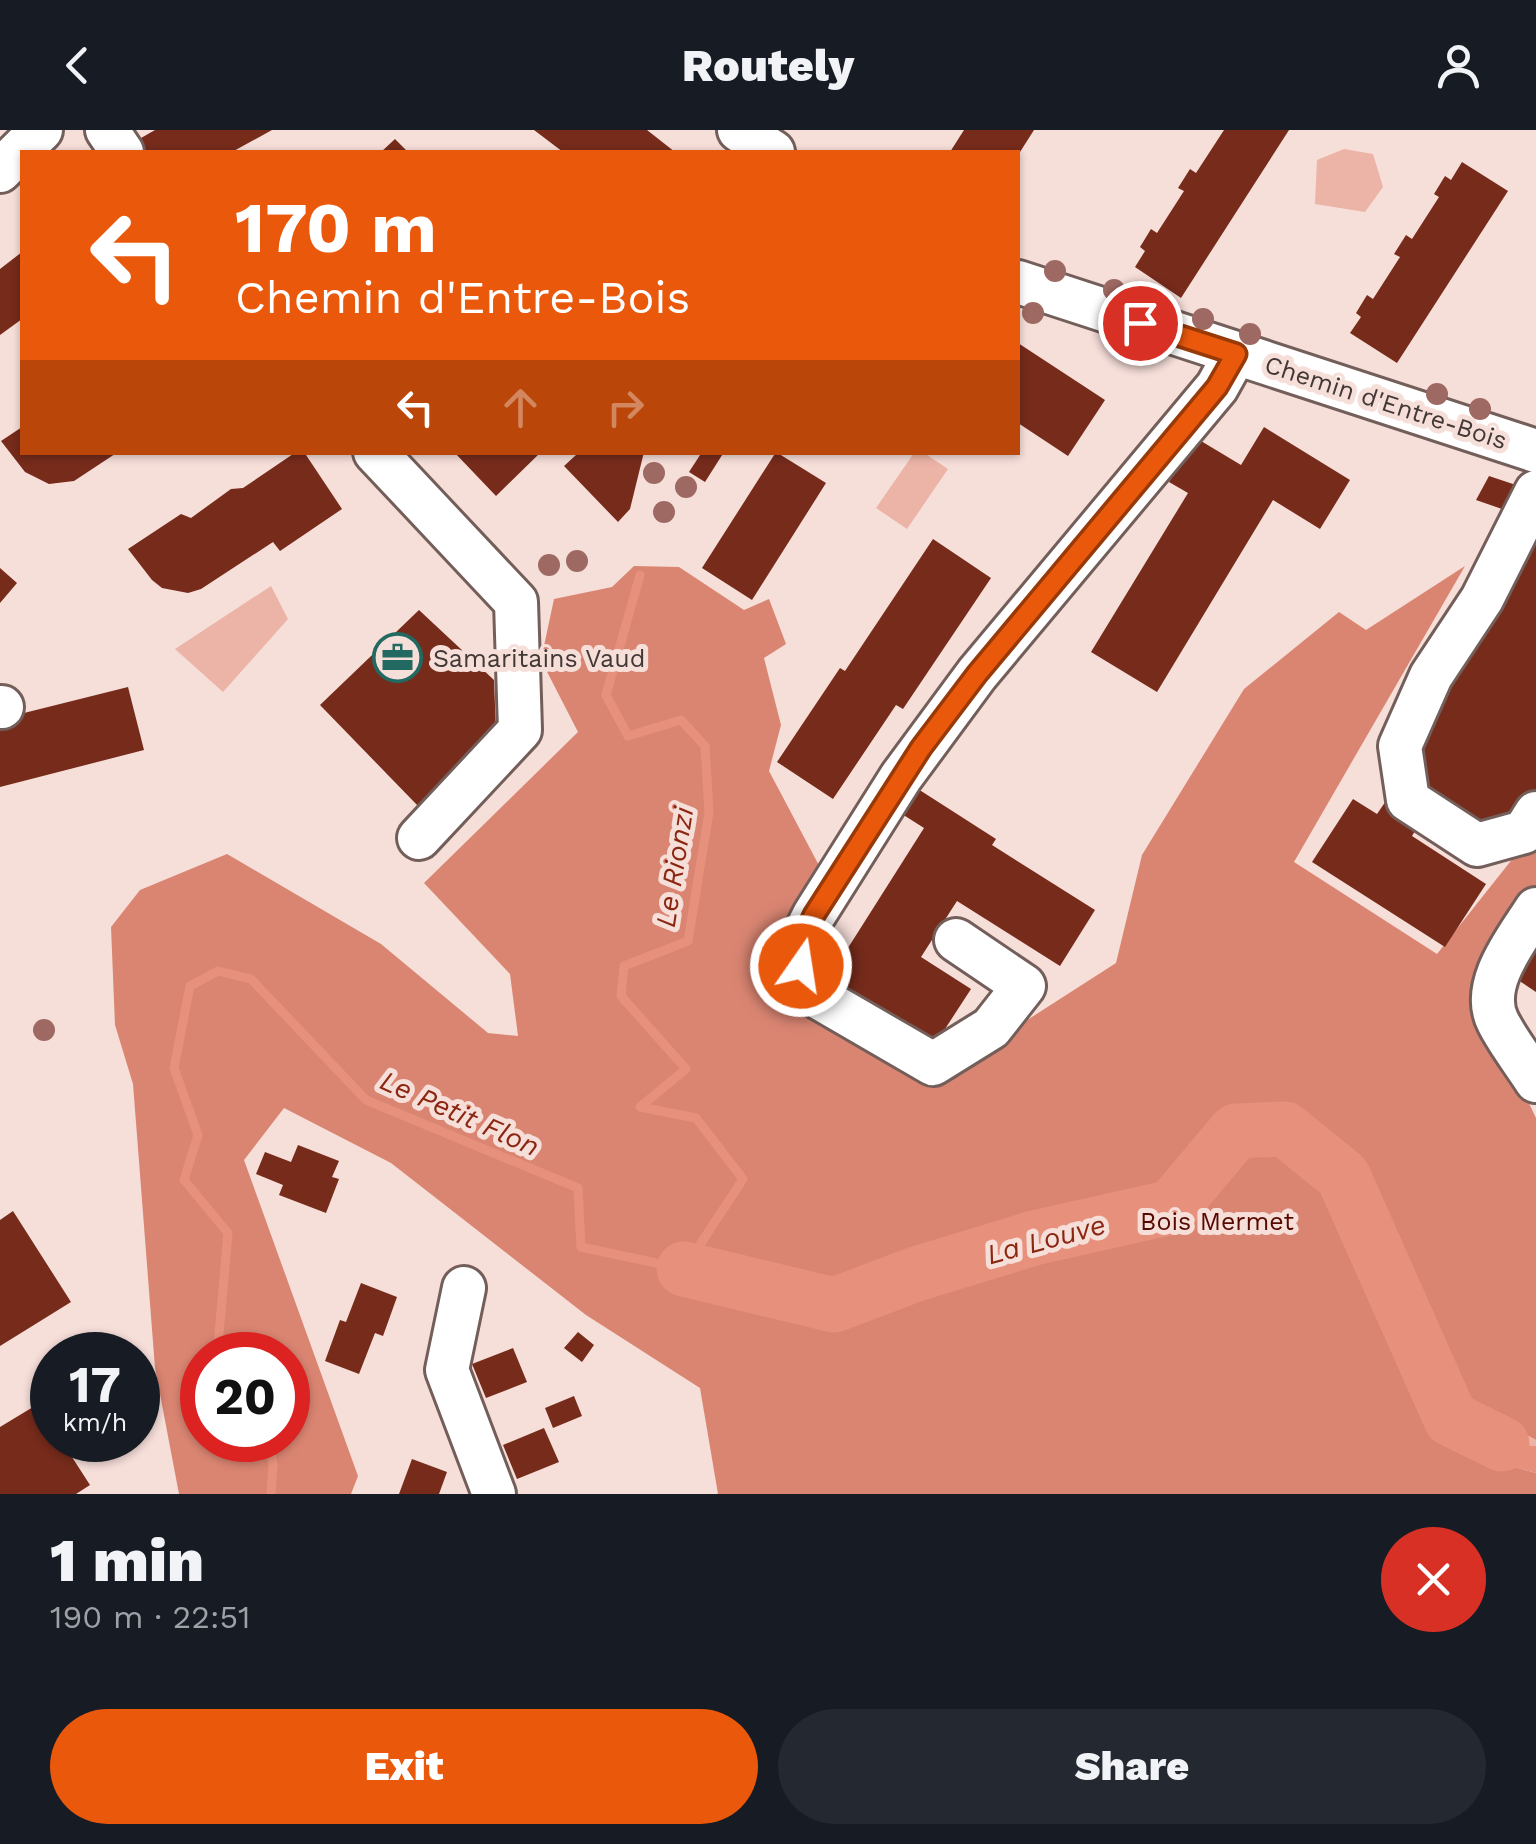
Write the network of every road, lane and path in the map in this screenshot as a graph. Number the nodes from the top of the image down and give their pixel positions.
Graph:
1 (40, 130) edge
2 (739, 130) edge
3 (769, 150) edge
4 (0, 170) edge
5 (1020, 283) edge
6 (1236, 354) junction
7 (1536, 451) edge
8 (377, 455) edge
9 (1536, 492) edge
10 (1536, 813) edge
11 (419, 838) dead end
12 (1536, 909) edge
13 (956, 940) dead end
14 (1536, 1081) edge
15 (464, 1288) dead end
16 (494, 1494) edge

1 - 4 street
2 - 3 street
5 - 6 street, Chemin d'Entre-Bois
6 - 7 street, Chemin d'Entre-Bois
6 - 13 street, Chemin d'Entre-Bois
8 - 11 street
9 - 10 street
12 - 14 street
15 - 16 street

